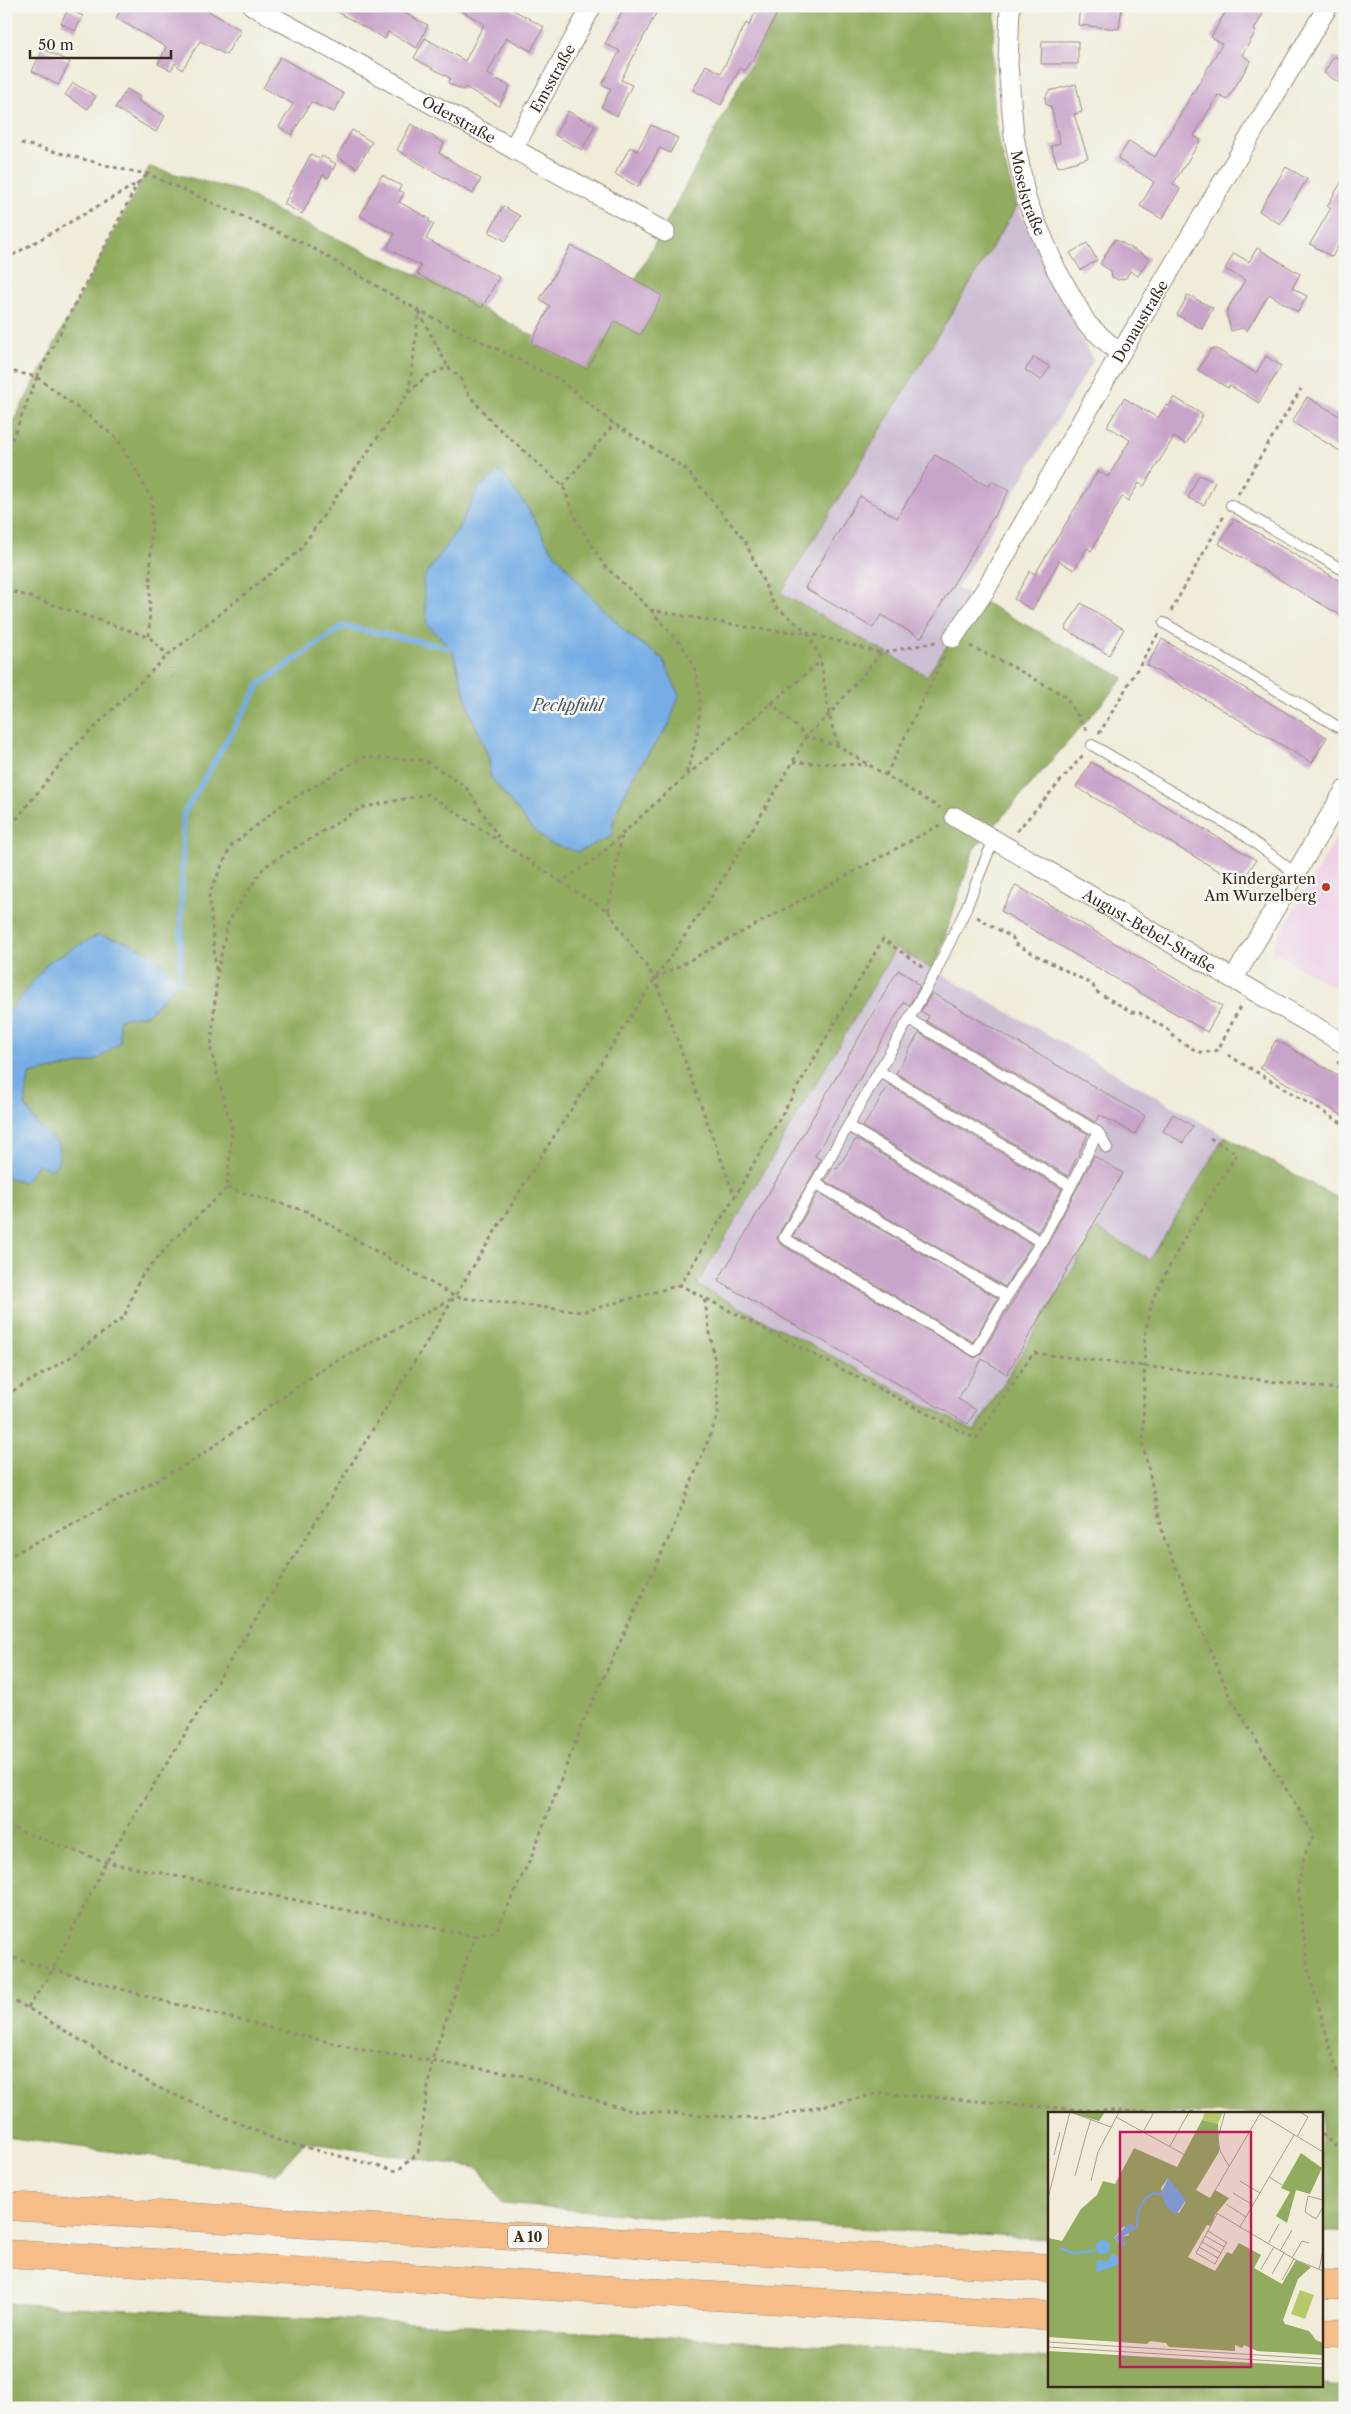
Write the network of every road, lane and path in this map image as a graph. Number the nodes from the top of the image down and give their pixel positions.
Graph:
1 (253, 6) edge
2 (592, 6) edge
3 (1010, 6) edge
4 (1328, 6) edge
5 (20, 143) dead end
6 (513, 150) junction
7 (148, 174) junction
8 (138, 183) junction
9 (665, 232) dead end
10 (6, 259) edge
11 (419, 311) junction
12 (1120, 354) junction
13 (448, 368) junction
14 (6, 370) edge
15 (37, 377) junction
16 (408, 392) junction
17 (614, 424) junction
18 (6, 455) edge
19 (563, 486) junction
20 (1231, 505) dead end
21 (1345, 571) edge
22 (6, 589) edge
23 (651, 610) junction
24 (1164, 624) dead end
25 (808, 633) junction
26 (149, 637) junction
27 (954, 638) junction
28 (881, 653) junction
29 (168, 656) junction
30 (821, 660) junction
31 (770, 702) junction
32 (829, 715) junction
33 (1345, 731) edge
34 (806, 736) junction
35 (1092, 745) joint
36 (838, 746) junction
37 (794, 762) junction
38 (868, 765) junction
39 (685, 776) junction
40 (886, 776) junction
41 (1345, 790) edge
42 (955, 817) junction
43 (6, 832) edge
44 (622, 835) junction
45 (996, 840) junction
46 (503, 843) junction
47 (1295, 872) junction
48 (561, 882) junction
49 (608, 910) junction
50 (965, 910) junction
51 (217, 974) junction
52 (934, 975) junction
53 (1234, 978) junction
54 (655, 979) junction
55 (1242, 1004) dead end
56 (909, 1019) junction
57 (1345, 1044) edge
58 (1228, 1055) dead end
59 (879, 1071) junction
60 (1345, 1125) edge
61 (848, 1126) junction
62 (1098, 1132) junction
63 (1210, 1138) dead end
64 (1106, 1148) dead end
65 (815, 1183) junction
66 (1071, 1186) junction
67 (227, 1188) junction
68 (1041, 1242) junction
69 (680, 1285) dead end
70 (1007, 1296) junction
71 (456, 1297) junction
72 (704, 1297) dead end
73 (6, 1395) edge
74 (6, 1558) edge
75 (6, 1826) edge
76 (106, 1862) junction
77 (475, 1936) junction
78 (6, 1956) edge
79 (53, 1969) junction
80 (6, 1997) edge
81 (28, 2008) junction
82 (432, 2060) junction
83 (1345, 2099) edge
84 (1173, 2112) edge
85 (1324, 2136) edge
86 (1345, 2154) edge
87 (6, 2206) edge
88 (6, 2254) edge
89 (1048, 2268) edge
90 (1324, 2284) edge
91 (1345, 2286) edge
92 (1048, 2316) edge
93 (1324, 2332) edge
94 (1345, 2333) edge

1 - 6 street, Oderstraße
2 - 6 street, Emsstraße
3 - 12 street, Moselstraße
4 - 12 street, Donaustraße
5 - 7 path
6 - 9 street, Oderstraße
7 - 8 path
7 - 11 path
8 - 10 path
8 - 15 path
11 - 13 path
11 - 16 path
11 - 17 path
12 - 27 street, Donaustraße
13 - 16 path
13 - 19 path
14 - 15 path
15 - 18 path
15 - 26 path
16 - 29 path
17 - 19 path
17 - 25 path
19 - 23 path
20 - 21 lane
22 - 26 path
23 - 25 path
23 - 39 path
24 - 33 lane
25 - 28 path
25 - 30 path
26 - 29 path
27 - 28 path
27 - 35 path
27 - 40 path
28 - 32 path
29 - 43 path
30 - 31 path
30 - 32 path
31 - 34 path
31 - 39 path
32 - 34 path
32 - 36 path
34 - 36 path
34 - 37 path
35 - 47 lane
36 - 38 path
37 - 38 path
37 - 54 path
38 - 40 path
39 - 44 path
40 - 42 path
41 - 47 street
42 - 45 street, August-Bebel-Straße
42 - 54 path
44 - 48 path
44 - 49 path
45 - 50 lane
45 - 53 street, August-Bebel-Straße
46 - 48 path
46 - 51 path
46 - 51 path
47 - 53 street
48 - 49 path
49 - 54 path
50 - 52 lane
50 - 55 path
51 - 67 path
52 - 54 path
52 - 56 lane
53 - 57 street, August-Bebel-Straße
54 - 71 path
56 - 59 lane
56 - 62 lane
58 - 60 path
59 - 61 lane
59 - 66 lane
61 - 65 lane
61 - 68 lane
62 - 64 lane
62 - 66 lane
63 - 83 path
65 - 70 lane
65 - 70 lane
66 - 68 lane
67 - 71 path
67 - 73 path
68 - 70 lane
69 - 71 path
71 - 74 path
71 - 76 path
72 - 77 path
75 - 76 path
76 - 77 path
76 - 79 path
77 - 82 path
78 - 79 path
79 - 81 path
79 - 82 path
80 - 81 path
81 - 82 path
82 - 84 path
85 - 86 path
87 - 89 highway, A 10
88 - 92 highway
90 - 91 highway
93 - 94 highway

